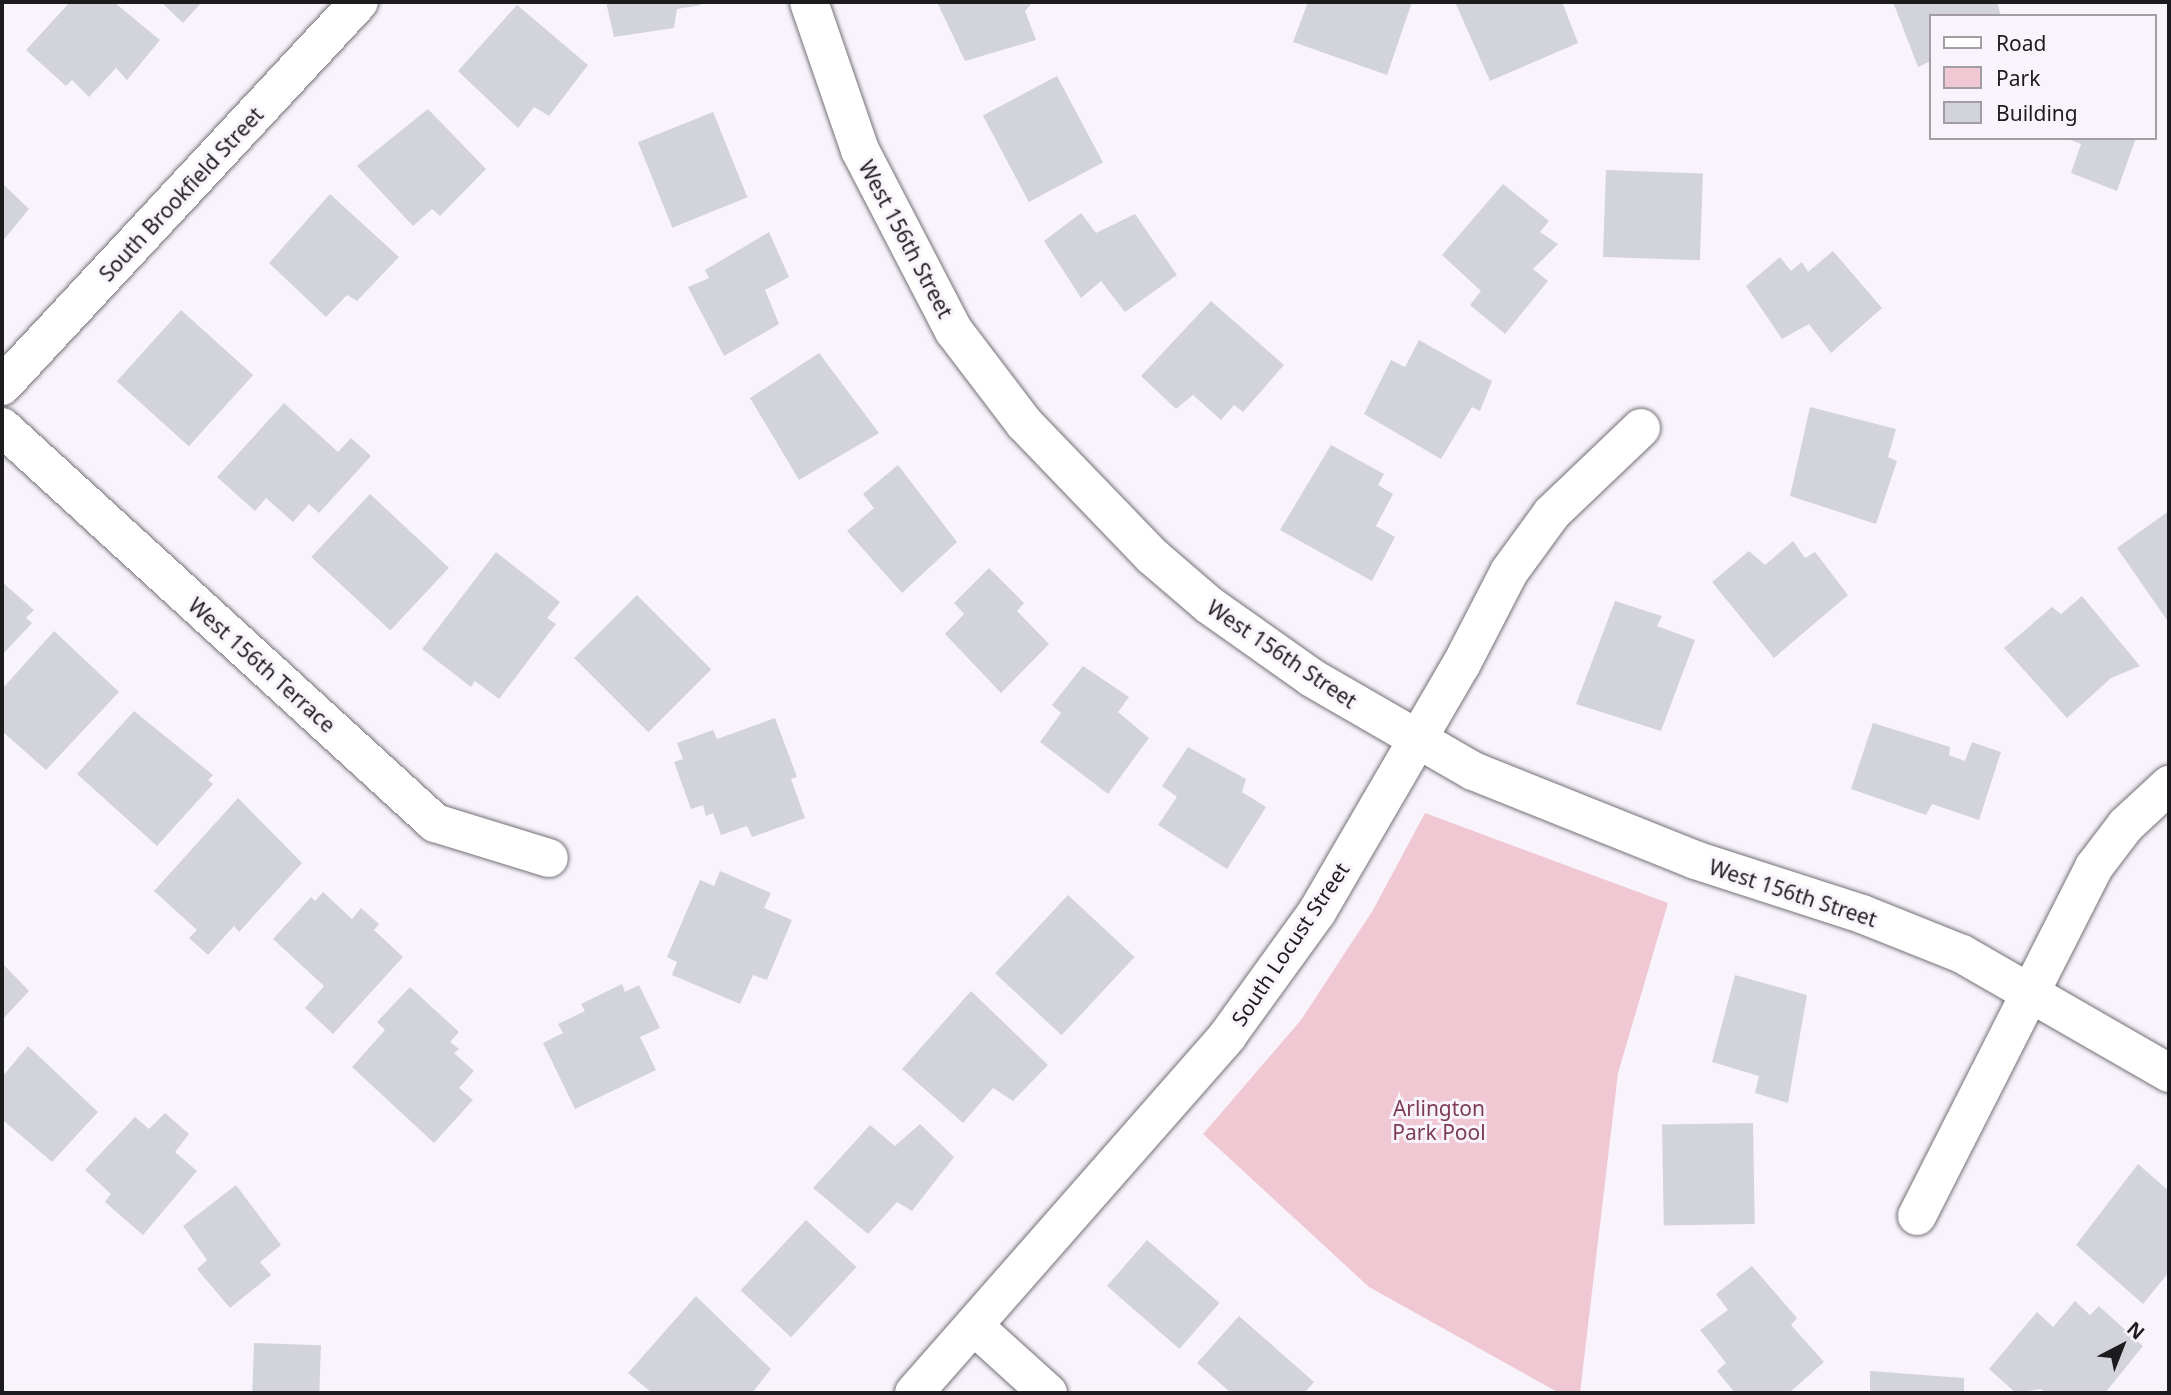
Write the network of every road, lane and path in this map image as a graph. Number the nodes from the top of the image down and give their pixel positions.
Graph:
1 (359, 2) edge
2 (809, 2) edge
3 (2, 386) edge
4 (2, 426) edge
5 (1642, 428) dead end
6 (1416, 742) junction
7 (2169, 785) edge
8 (549, 858) dead end
9 (2031, 991) junction
10 (2169, 1073) edge
11 (1917, 1216) dead end
12 (974, 1326) junction
13 (914, 1393) edge
14 (1048, 1393) edge

1 - 3 street, South Brookfield Street
2 - 6 street, West 156th Street
4 - 8 street, West 156th Terrace
5 - 6 street, South Locust Street
6 - 9 street, West 156th Street
6 - 12 street, South Locust Street
7 - 9 street
9 - 10 street, West 156th Street
9 - 11 street
12 - 13 street, South Locust Street
12 - 14 street

